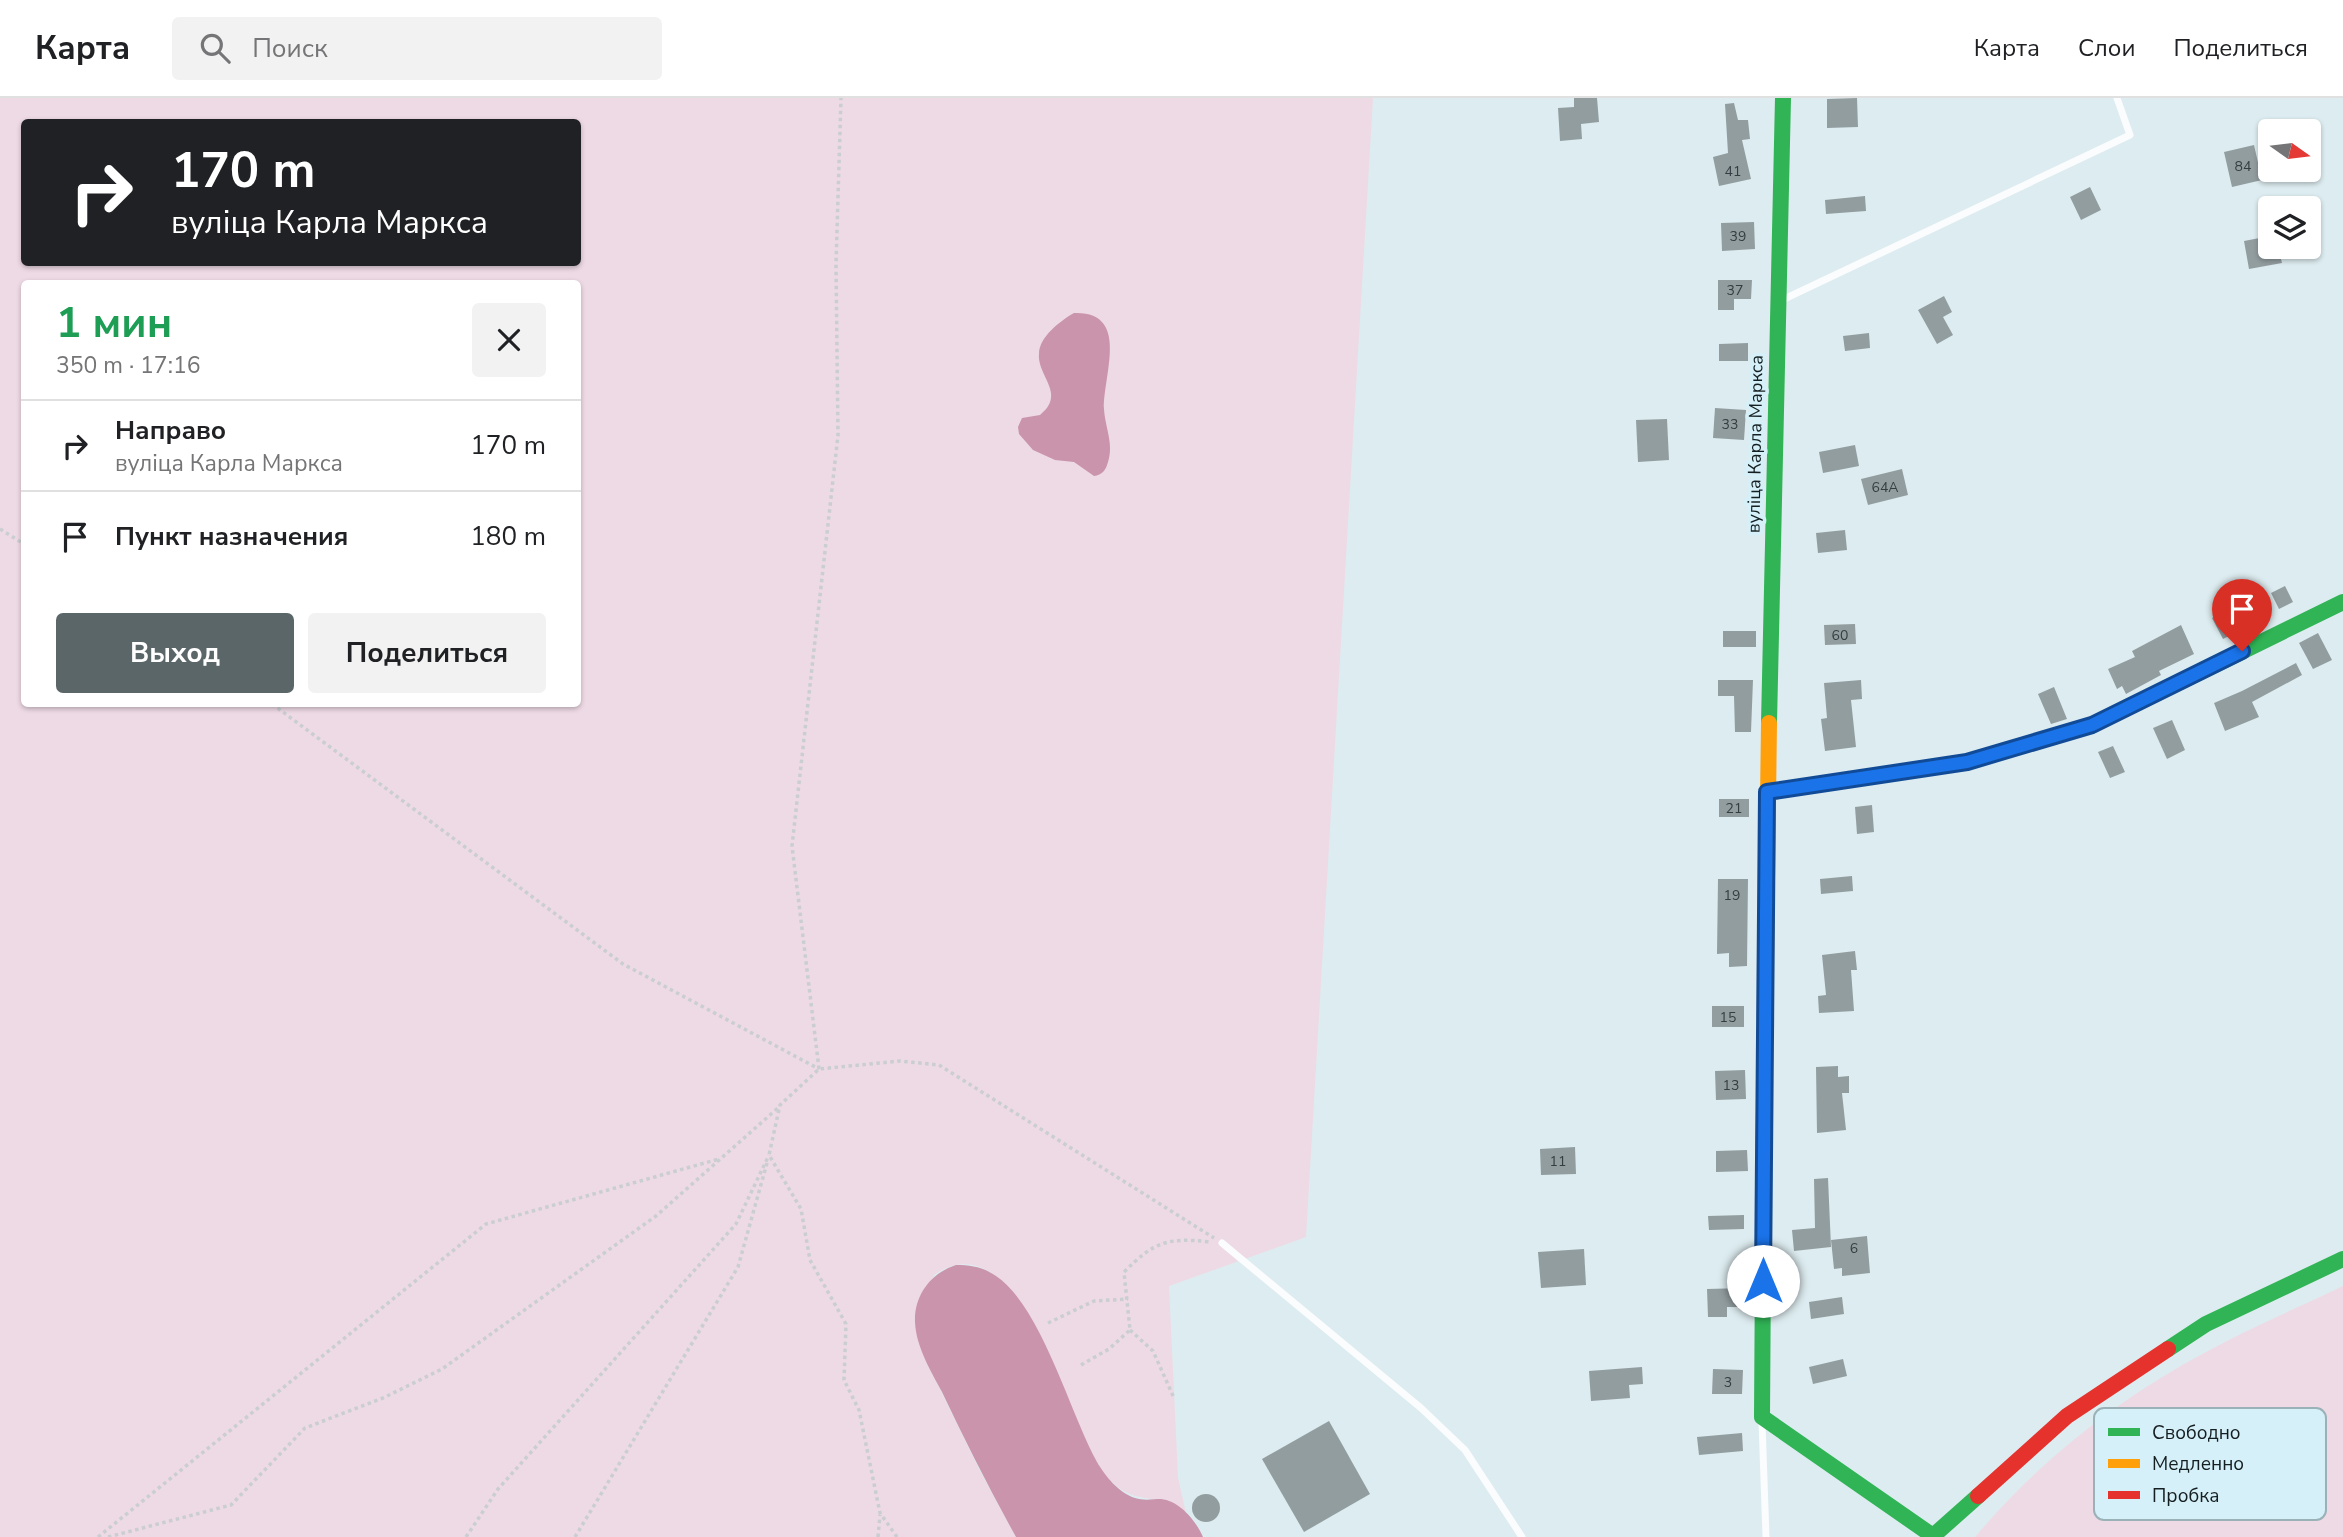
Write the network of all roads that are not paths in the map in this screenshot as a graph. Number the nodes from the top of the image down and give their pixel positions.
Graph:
1 (1783, 98) edge
2 (2117, 98) edge
3 (1776, 303) junction
4 (2343, 602) edge
5 (1767, 792) junction
6 (1222, 1243) road end
7 (2343, 1259) edge
8 (1762, 1417) junction
9 (1933, 1536) edge
10 (1522, 1537) edge
11 (1766, 1537) edge

1 - 3 street, вуліца Карла Маркса
2 - 3 lane
3 - 5 street, вуліца Карла Маркса
4 - 5 street
5 - 8 street, вуліца Карла Маркса
6 - 10 lane
7 - 9 street
8 - 9 street
8 - 11 lane

